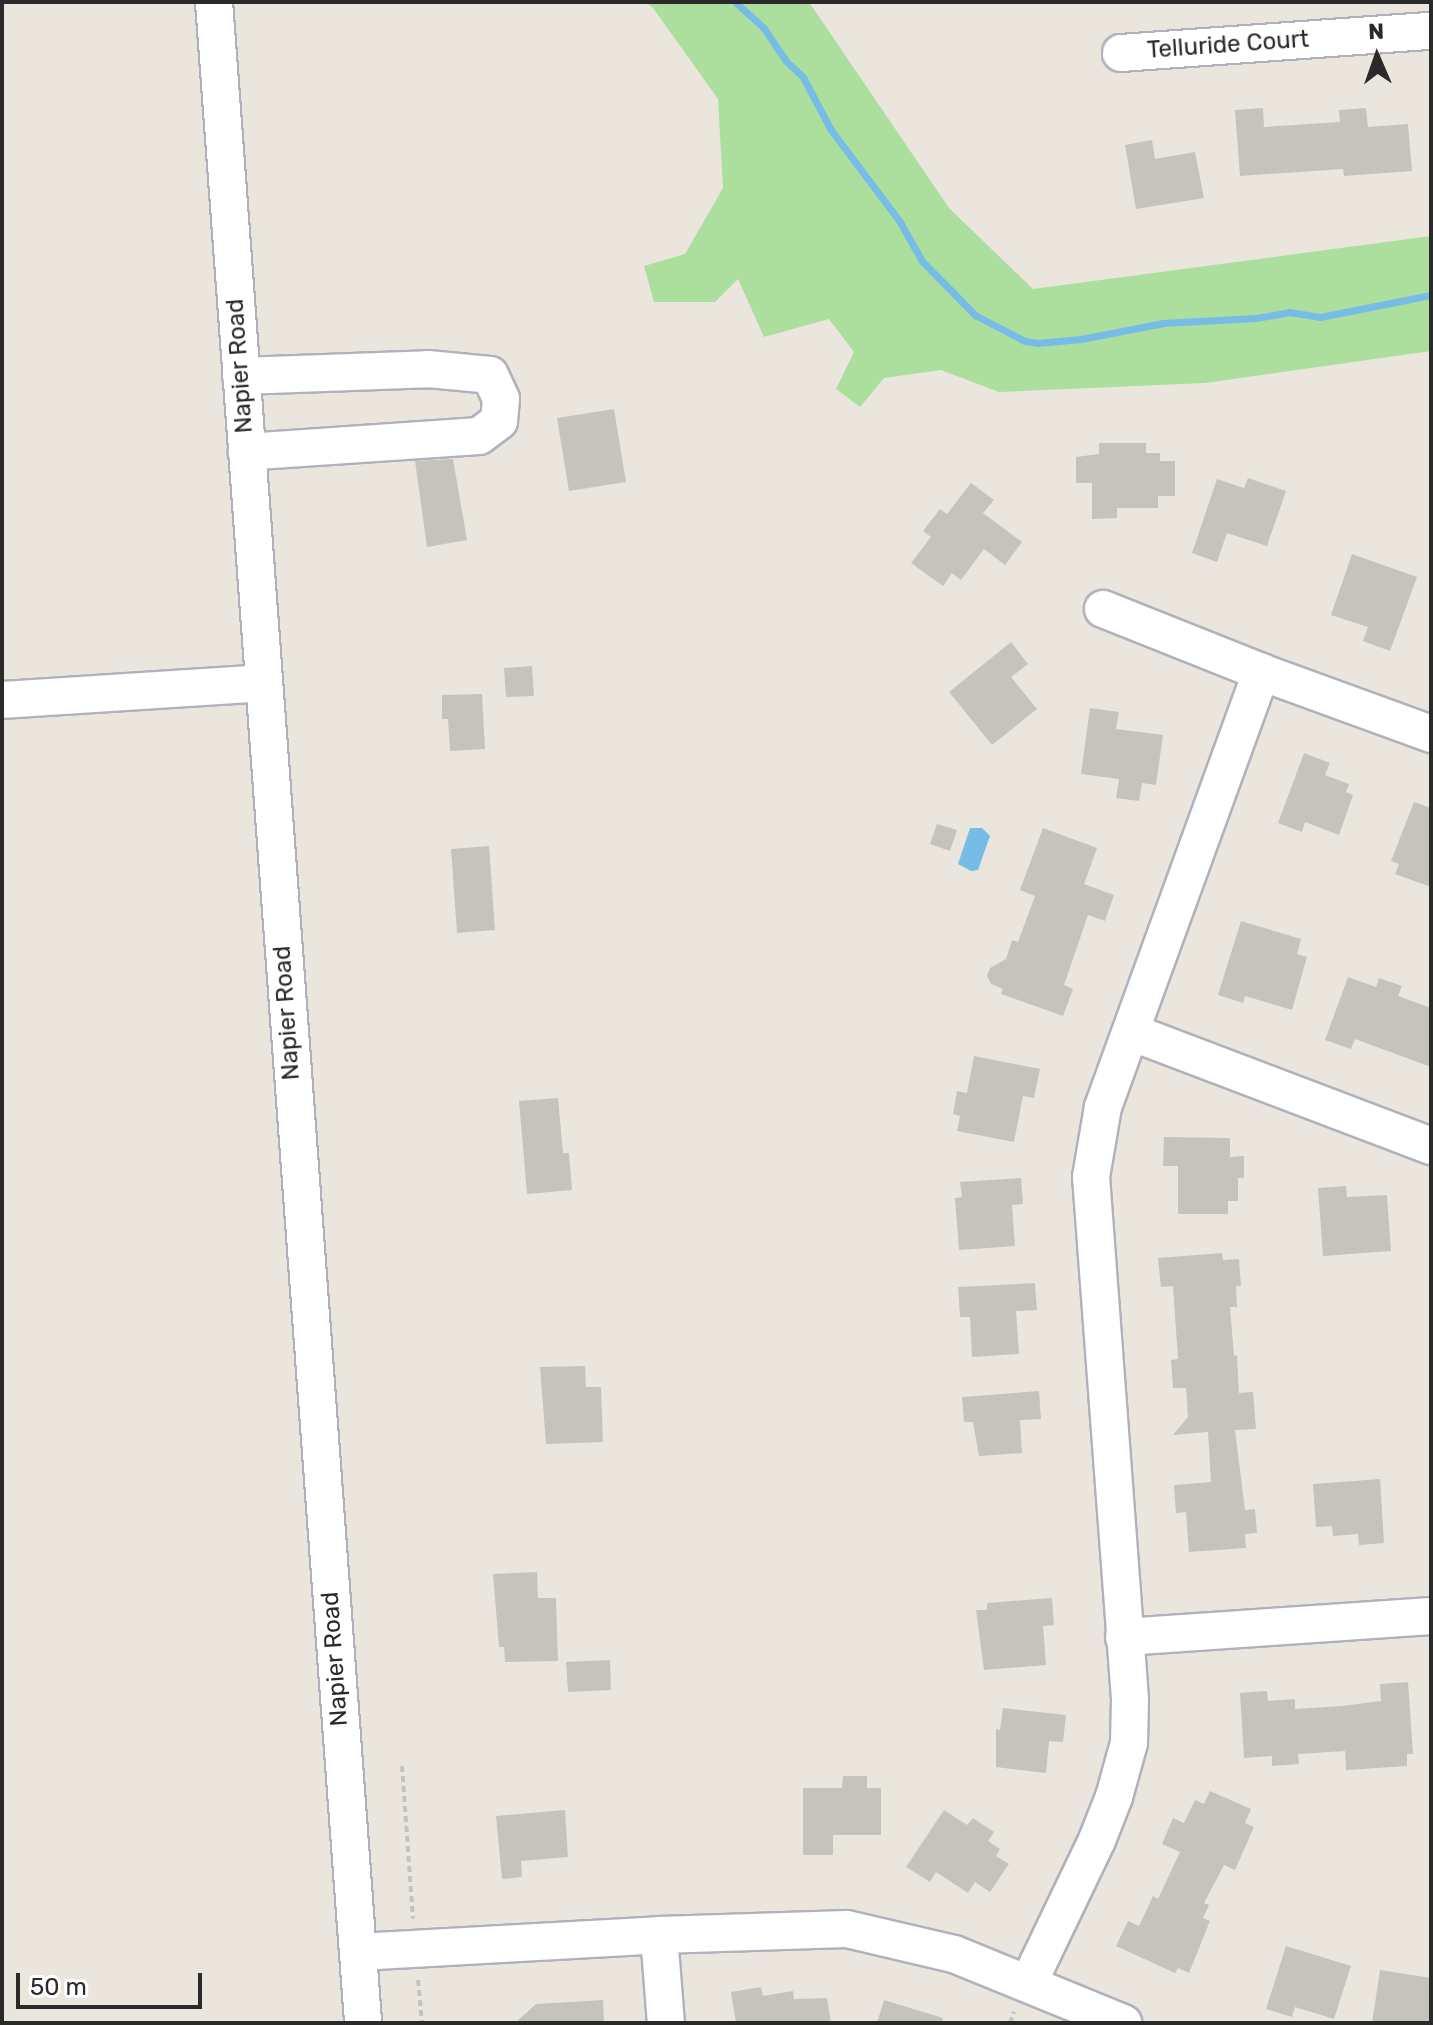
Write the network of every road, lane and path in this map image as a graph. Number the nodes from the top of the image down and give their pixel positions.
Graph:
1 (214, 2) edge
2 (1431, 31) edge
3 (1121, 53) dead end
4 (241, 376) junction
5 (247, 452) junction
6 (1103, 609) dead end
7 (1261, 672) junction
8 (263, 683) junction
9 (2, 700) edge
10 (1431, 734) edge
11 (1131, 1032) junction
12 (1431, 1146) edge
13 (1431, 1616) edge
14 (1124, 1637) junction
15 (402, 1766) dead end
16 (659, 1935) junction
17 (415, 1948) junction
18 (358, 1952) junction
19 (1022, 1996) junction
20 (363, 2023) edge
21 (422, 2023) edge
22 (666, 2023) edge
23 (1010, 2023) edge
24 (1123, 2023) edge

1 - 4 street, Napier Road
2 - 3 street, Telluride Court
4 - 5 street, Napier Road
4 - 5 street
5 - 8 street, Napier Road
6 - 7 street
7 - 10 street
7 - 11 street
8 - 9 street
8 - 18 street, Napier Road
11 - 12 street
11 - 14 street
13 - 14 street
14 - 19 street
15 - 17 path
16 - 17 street
16 - 19 street
16 - 22 street
17 - 18 street
17 - 21 path
18 - 20 street, Napier Road
19 - 23 path
19 - 24 street

